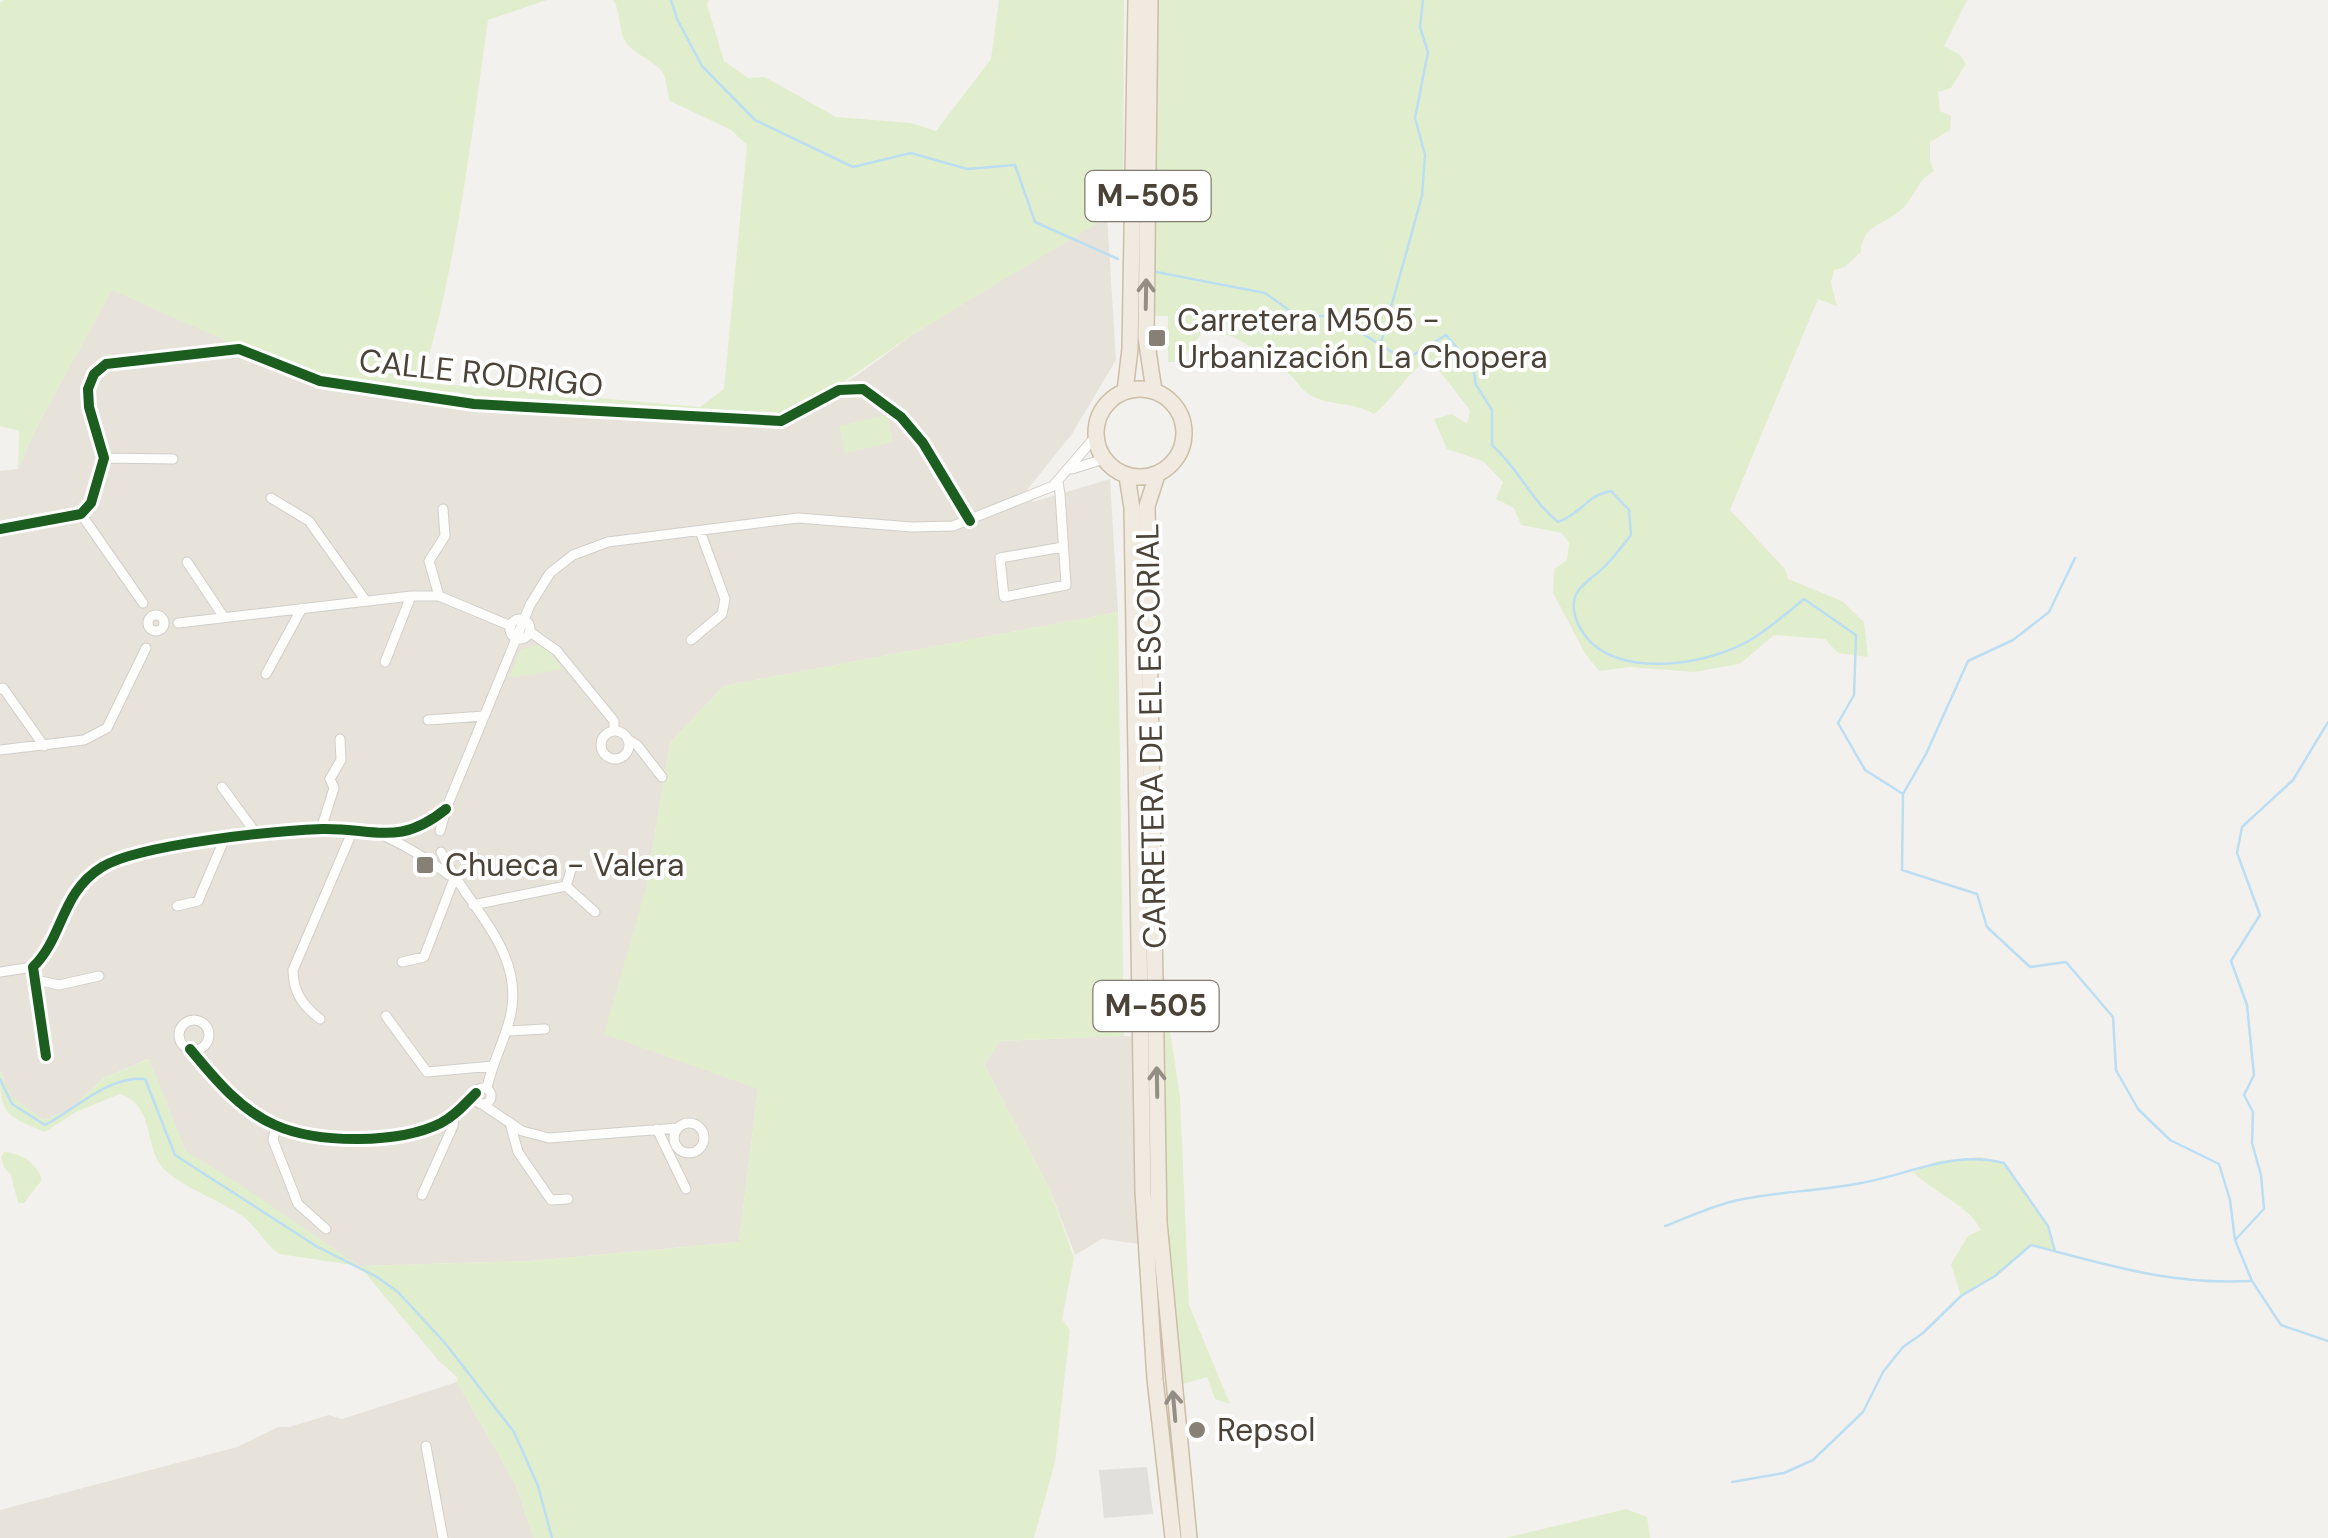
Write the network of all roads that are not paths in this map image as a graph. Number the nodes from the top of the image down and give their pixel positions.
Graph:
1 (1136, 0) edge
2 (1150, 0) edge
3 (1125, 391) junction
4 (1154, 391) junction
5 (1096, 436) junction
6 (104, 458) junction
7 (173, 459) dead end
8 (1104, 459) junction
9 (1065, 472) junction
10 (1157, 475) junction
11 (1127, 476) junction
12 (1058, 482) junction
13 (272, 498) dead end
14 (443, 510) dead end
15 (80, 514) junction
16 (970, 521) junction
17 (0, 529) edge
18 (700, 531) junction
19 (1063, 547) junction
20 (187, 562) dead end
21 (411, 596) junction
22 (438, 596) junction
23 (366, 601) junction
24 (143, 604) junction
25 (302, 608) junction
26 (160, 616) junction
27 (224, 616) junction
28 (524, 620) junction
29 (178, 623) junction
30 (148, 624) junction
31 (511, 626) junction
32 (161, 630) junction
33 (530, 632) junction
34 (517, 639) junction
35 (691, 640) dead end
36 (146, 648) junction
37 (384, 662) dead end
38 (266, 674) dead end
39 (0, 689) edge
40 (484, 716) junction
41 (428, 720) dead end
42 (614, 730) junction
43 (340, 739) dead end
44 (629, 740) junction
45 (44, 746) junction
46 (0, 750) edge
47 (662, 777) dead end
48 (222, 787) dead end
49 (446, 809) junction
50 (426, 825) junction
51 (321, 830) junction
52 (353, 830) junction
53 (414, 831) junction
54 (440, 831) junction
55 (380, 834) junction
56 (258, 836) junction
57 (224, 840) junction
58 (411, 848) junction
59 (441, 852) junction
60 (428, 859) junction
61 (572, 867) dead end
62 (454, 879) junction
63 (566, 886) junction
64 (473, 905) junction
65 (177, 906) dead end
66 (595, 912) dead end
67 (402, 962) dead end
68 (34, 968) junction
69 (0, 972) edge
70 (99, 976) dead end
71 (36, 980) junction
72 (386, 1016) dead end
73 (320, 1019) dead end
74 (545, 1028) dead end
75 (506, 1031) junction
76 (190, 1050) dead end
77 (46, 1056) dead end
78 (494, 1066) junction
79 (482, 1095) junction
80 (457, 1112) junction
81 (508, 1121) junction
82 (276, 1126) junction
83 (678, 1128) dead end
84 (658, 1129) junction
85 (686, 1190) dead end
86 (422, 1195) dead end
87 (568, 1199) dead end
88 (326, 1229) dead end
89 (426, 1446) dead end
90 (442, 1538) edge
91 (1173, 1538) edge
92 (1189, 1538) edge

1 - 3 highway, M-505
4 -> 2 highway, M-505
3 - 4 highway
3 - 5 highway, M-505
4 - 10 highway, M-505
5 - 8 highway
5 - 9 street
6 - 7 street
6 - 15 street
6 - 16 street, CALLE RODRIGO
8 - 9 street
8 - 11 highway
9 - 12 street
10 - 11 highway
92 -> 10 highway, CARRETERA DE EL ESCORIAL / M-505
11 - 91 highway, CARRETERA DE EL ESCORIAL / M-505
12 - 16 street
12 - 19 street
13 - 23 street
14 - 22 street
15 - 17 street
15 - 24 street
16 - 18 street
18 - 28 street
18 - 35 street
19 - 19 street
20 - 27 street
21 - 22 street
21 - 23 street
21 - 37 street
22 - 31 street
23 - 25 street
24 - 26 street
24 - 30 street
25 - 27 street
25 - 38 street
26 - 29 street
26 - 30 street
26 - 32 street
27 - 29 street
28 - 31 street
28 - 33 street
28 - 34 street
29 - 32 street
30 - 32 street
30 - 36 street
31 - 34 street
32 - 36 street
33 - 34 street
33 - 42 street
34 - 40 street
36 - 45 street
39 - 45 street
40 - 41 street
40 - 49 street
42 - 44 street
42 - 44 street
43 - 51 street
44 - 47 street
45 - 46 street
48 - 56 street
49 - 50 street
49 - 54 street
50 - 53 street
50 - 54 street
51 - 52 street
51 - 56 street
52 - 55 street
52 - 73 street
53 - 55 street
53 - 58 street
54 - 59 street
55 - 58 street
56 - 57 street
57 - 65 street
57 - 68 street
58 - 60 street
59 - 60 street
59 - 62 street
60 - 62 street
61 - 63 street
62 - 64 street
62 - 67 street
63 - 64 street
63 - 66 street
64 - 75 street
68 - 69 street
68 - 71 street
70 - 71 street
71 - 77 street
72 - 78 street
74 - 75 street
75 - 78 street
76 - 82 street
78 - 79 street
79 - 80 street
79 - 81 street
80 - 82 street
80 - 86 street
81 - 84 street
81 - 87 street
82 - 88 street
83 - 84 street
84 - 85 street
89 - 90 street

